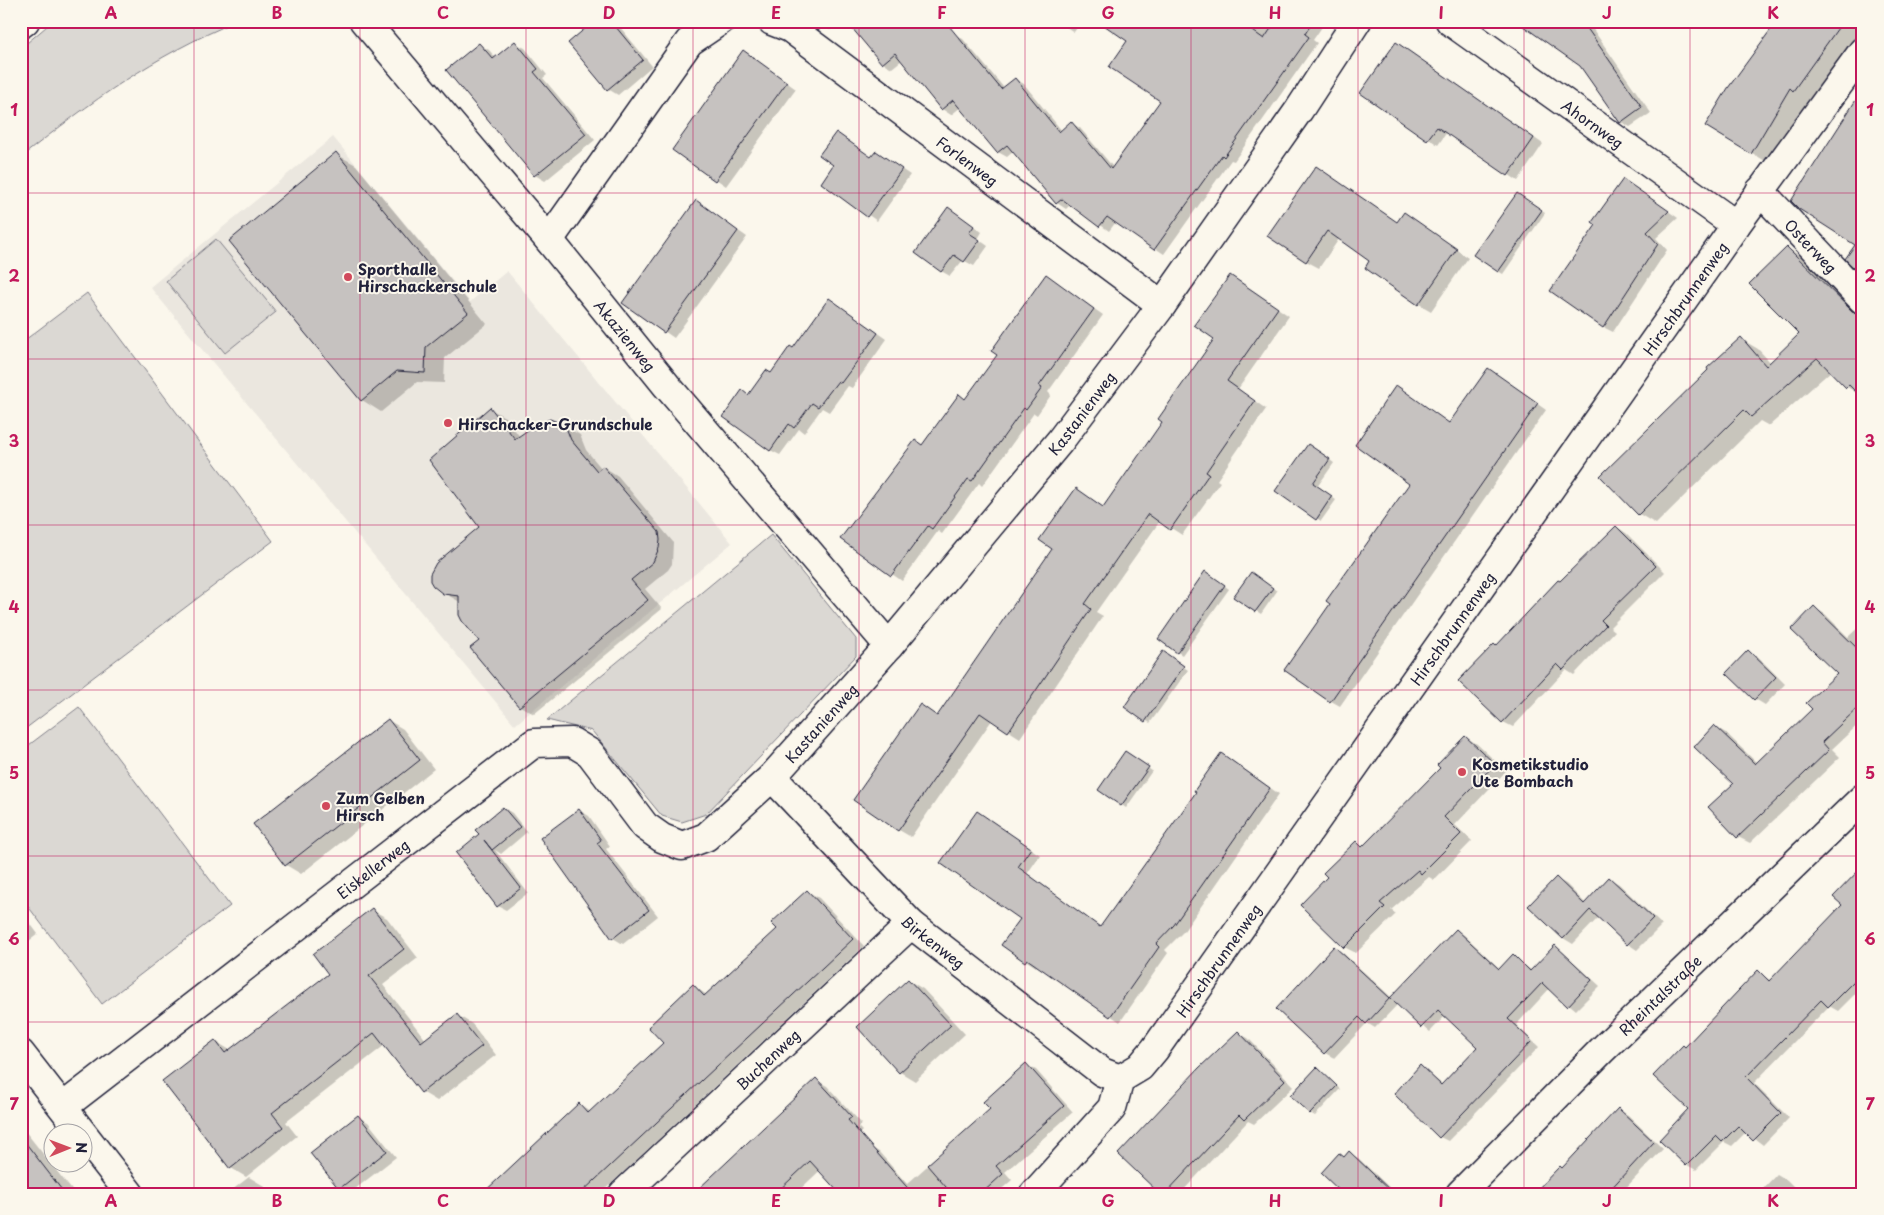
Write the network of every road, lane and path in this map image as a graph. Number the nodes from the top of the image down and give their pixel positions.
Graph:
1 (25, 21) edge
2 (364, 21) edge
3 (720, 21) edge
4 (772, 21) edge
5 (1357, 21) edge
6 (1450, 21) edge
7 (21, 24) edge
8 (1863, 51) edge
9 (1760, 191) junction
10 (1736, 225) junction
11 (549, 240) junction
12 (1863, 300) edge
13 (1162, 305) junction
14 (889, 646) junction
15 (772, 777) junction
16 (1863, 798) edge
17 (911, 924) junction
18 (21, 1054) edge
19 (1120, 1079) junction
20 (63, 1107) junction
21 (130, 1194) edge
22 (623, 1194) edge
23 (1034, 1194) edge
24 (1460, 1194) edge

1 - 7 main road
2 - 11 main road, Akazienweg
3 - 11 main road
4 - 13 main road, Forlenweg
5 - 13 main road, Kastanienweg
6 - 10 main road, Ahornweg
8 - 9 main road, Hirschbrunnenweg
9 - 10 main road, Hirschbrunnenweg
9 - 12 main road, Osterweg
10 - 19 main road, Hirschbrunnenweg
11 - 14 main road, Akazienweg
13 - 14 main road, Kastanienweg
14 - 15 main road, Kastanienweg
15 - 17 main road, Birkenweg
15 - 20 main road, Eiskellerweg
16 - 24 main road, Rheintalstraße
17 - 19 main road, Birkenweg
17 - 22 main road, Buchenweg
18 - 20 main road
19 - 23 main road
20 - 21 main road

